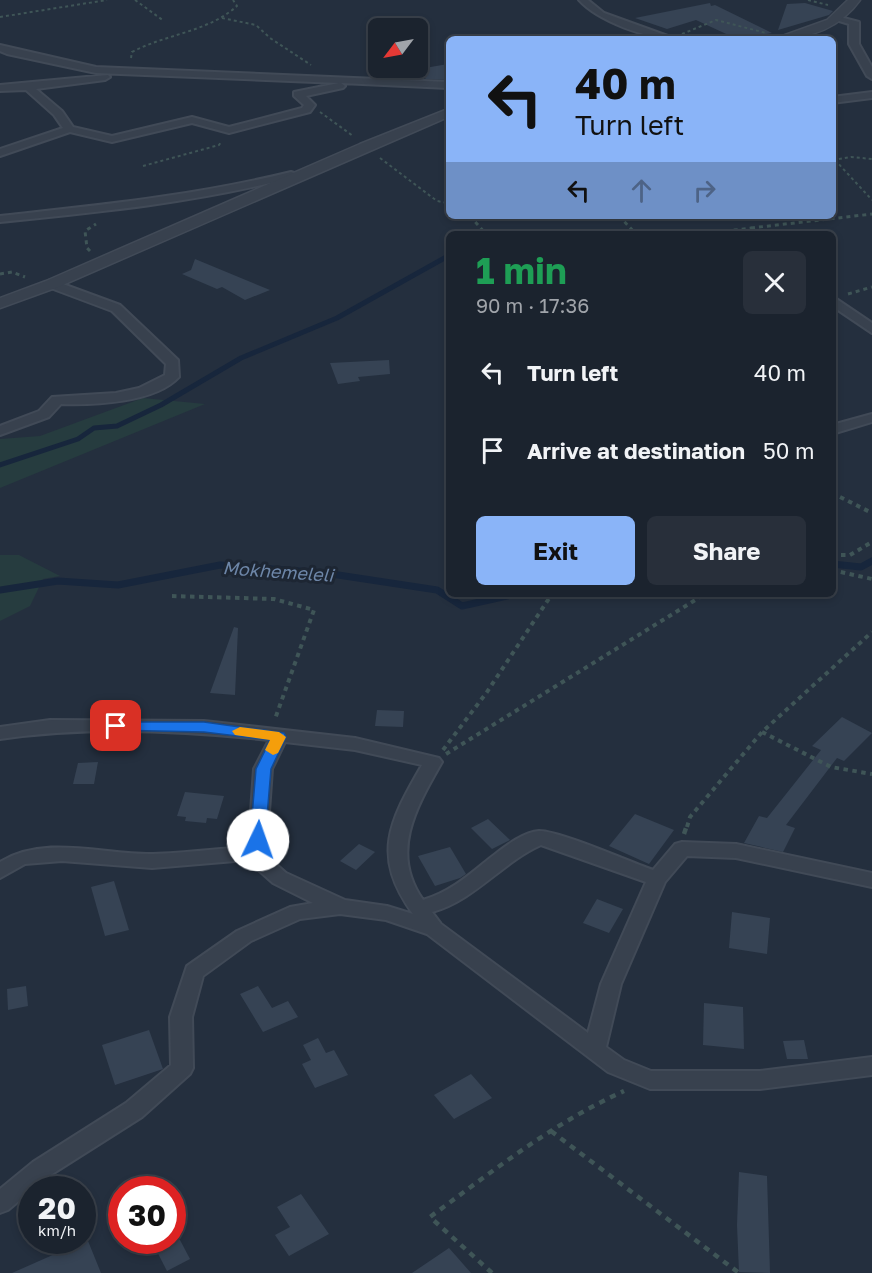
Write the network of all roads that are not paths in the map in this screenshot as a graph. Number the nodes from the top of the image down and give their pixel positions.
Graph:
1 (584, 0) edge
2 (854, 0) edge
3 (839, 18) junction
4 (661, 36) edge
5 (794, 36) edge
6 (0, 48) edge
7 (155, 72) junction
8 (872, 76) edge
9 (370, 81) junction
10 (446, 85) edge
11 (28, 87) junction
12 (0, 88) edge
13 (872, 95) edge
14 (836, 100) edge
15 (446, 114) edge
16 (69, 129) junction
17 (0, 153) edge
18 (299, 176) junction
19 (0, 219) edge
20 (52, 284) junction
21 (837, 298) edge
22 (0, 303) edge
23 (872, 328) edge
24 (872, 418) edge
25 (836, 429) edge
26 (0, 431) edge
27 (0, 733) edge
28 (279, 737) junction
29 (252, 853) junction
30 (0, 871) edge
31 (657, 879) junction
32 (872, 880) edge
33 (340, 907) junction
34 (419, 908) junction
35 (434, 929) junction
36 (595, 1047) junction
37 (872, 1065) edge
38 (0, 1203) edge

1 - 4 street
2 - 3 street
3 - 5 street
3 - 8 street
6 - 7 street
7 - 9 street
7 - 11 street
9 - 10 street
9 - 16 street
11 - 12 street
11 - 16 street
13 - 14 street
15 - 18 street
16 - 17 street
18 - 19 street
18 - 20 street
20 - 22 street
20 - 26 street
21 - 23 street
24 - 25 street
27 - 28 street
28 - 29 street
28 - 34 street
29 - 30 street
29 - 33 street
31 - 32 street
31 - 34 street
31 - 36 street
33 - 35 street
33 - 38 street
34 - 35 street
35 - 36 street
36 - 37 street

